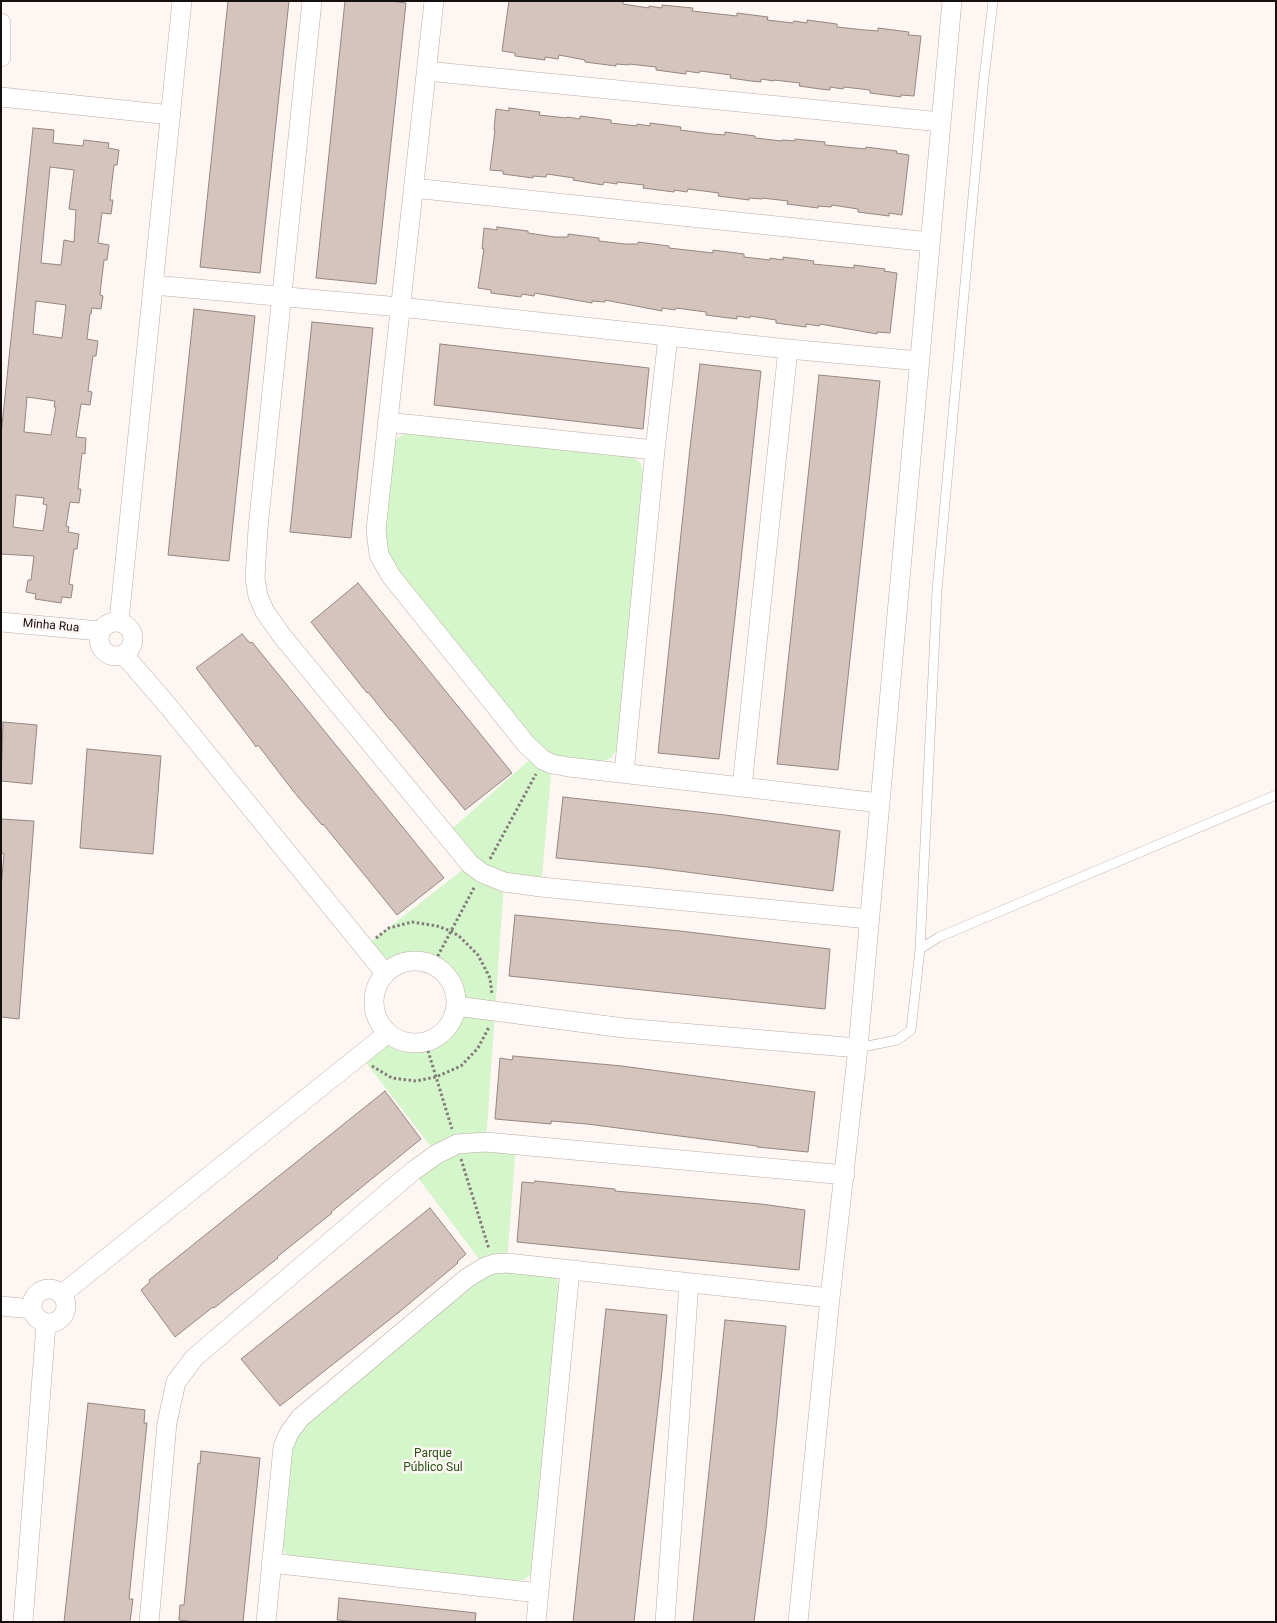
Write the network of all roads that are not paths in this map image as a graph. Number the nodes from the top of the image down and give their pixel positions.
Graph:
1 (182, 1) edge
2 (312, 1) edge
3 (434, 1) edge
4 (952, 1) edge
5 (993, 1) edge
6 (1, 23) edge
7 (1, 57) edge
8 (426, 71) junction
9 (1, 97) edge
10 (171, 115) junction
11 (941, 122) junction
12 (413, 188) junction
13 (930, 242) junction
14 (153, 285) junction
15 (281, 297) junction
16 (400, 307) junction
17 (668, 337) junction
18 (788, 349) junction
19 (920, 361) junction
20 (387, 422) junction
21 (655, 450) junction
22 (119, 621) junction
23 (1, 622) edge
24 (100, 631) junction
25 (124, 655) junction
26 (624, 773) junction
27 (742, 787) junction
28 (1276, 795) edge
29 (880, 803) junction
30 (869, 919) junction
31 (920, 949) junction
32 (385, 973) junction
33 (456, 1006) junction
34 (388, 1032) junction
35 (858, 1048) junction
36 (845, 1174) junction
37 (570, 1270) junction
38 (688, 1283) junction
39 (62, 1294) junction
40 (830, 1298) junction
41 (1, 1306) edge
42 (32, 1309) junction
43 (46, 1324) junction
44 (271, 1563) junction
45 (538, 1593) junction
46 (23, 1622) edge
47 (149, 1622) edge
48 (266, 1622) edge
49 (536, 1622) edge
50 (665, 1622) edge
51 (798, 1622) edge

1 - 10 street
2 - 15 street
3 - 8 street
4 - 11 street
5 - 31 lane
6 - 7 street
8 - 11 street
8 - 12 street
9 - 10 street
10 - 14 street
11 - 13 street
12 - 13 street
12 - 16 street
13 - 19 street
14 - 15 street
14 - 22 street
15 - 16 street
15 - 30 street
16 - 17 street
16 - 20 street
17 - 18 street
17 - 21 street
18 - 19 street
18 - 27 street
19 - 29 street
20 - 21 street
20 - 26 street
21 - 26 street
22 - 24 street
22 - 25 street
23 - 24 street, Minha Rua
24 - 25 street
25 - 32 street
26 - 27 street
27 - 29 street
28 - 31 lane
29 - 30 street
30 - 35 street
31 - 35 lane
32 - 33 street
32 - 34 street
33 - 34 street
33 - 35 street
34 - 39 street
35 - 36 street
36 - 40 street
36 - 47 street
37 - 38 street
37 - 44 street
37 - 45 street
38 - 40 street
38 - 50 street
39 - 42 street
39 - 43 street
40 - 51 street
41 - 42 street
42 - 43 street
43 - 46 street
44 - 45 street
44 - 48 street
45 - 49 street

